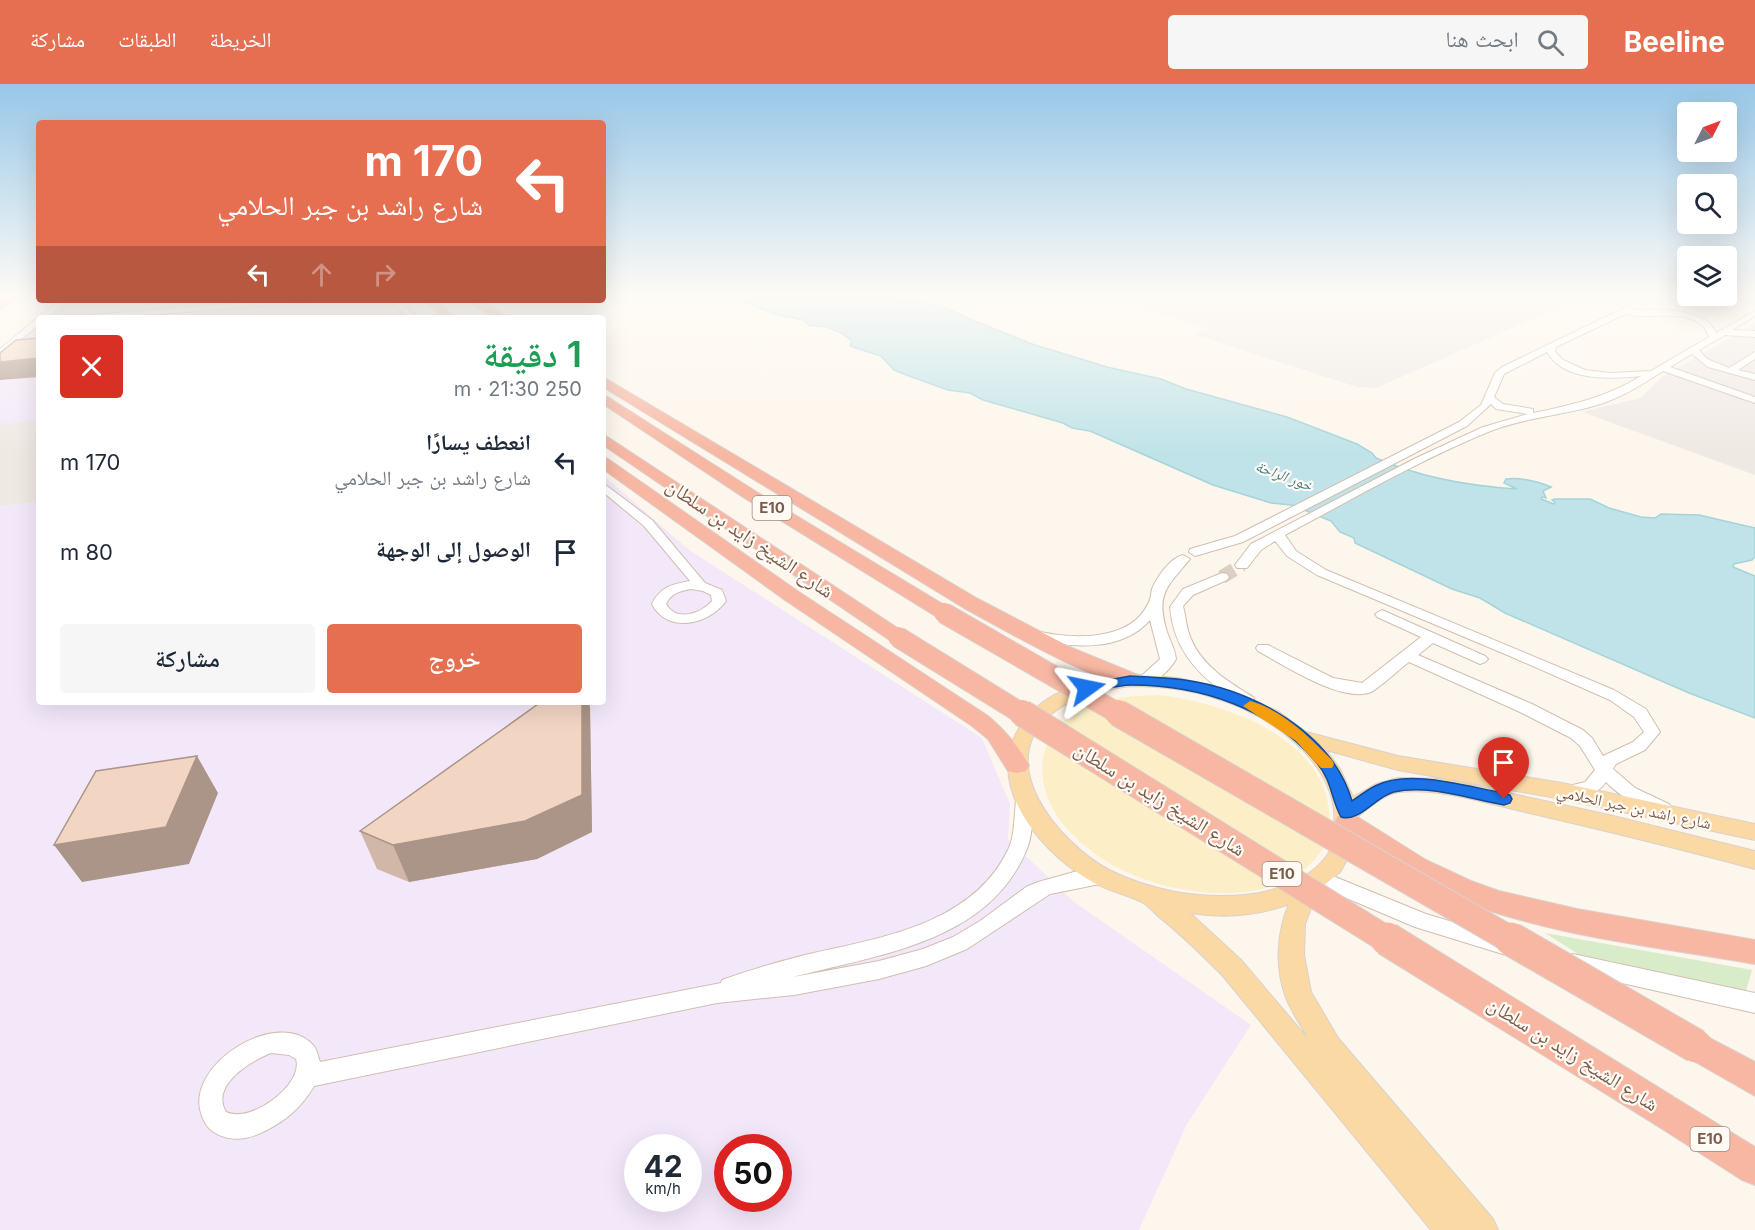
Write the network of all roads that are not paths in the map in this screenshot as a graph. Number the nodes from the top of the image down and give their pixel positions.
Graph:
1 (1547, 348) edge
2 (1552, 348) edge
3 (1694, 349) joint
4 (1755, 355) edge
5 (1710, 364) junction
6 (1690, 366) junction
7 (1662, 368) junction
8 (1726, 372) junction
9 (1754, 380) edge
10 (606, 383) edge
11 (1489, 397) junction
12 (606, 400) edge
13 (1755, 400) edge
14 (1555, 410) junction
15 (606, 440) edge
16 (606, 464) edge
17 (606, 488) edge
18 (1278, 534) junction
19 (679, 558) junction
20 (1242, 565) tunnel mouth
21 (1222, 577) tunnel mouth
22 (700, 585) junction
23 (679, 587) junction
24 (1155, 604) junction
25 (1382, 614) dead end
26 (1000, 620) junction
27 (1431, 637) junction
28 (1263, 648) dead end
29 (1408, 656) junction
30 (1480, 659) dead end
31 (1137, 680) junction
32 (1264, 712) junction
33 (1301, 737) junction
34 (1017, 765) junction
35 (1604, 771) junction
36 (1562, 791) junction
37 (1025, 801) junction
38 (1677, 814) junction
39 (1347, 818) junction
40 (1755, 832) edge
41 (1709, 848) junction
42 (1755, 855) edge
43 (1755, 860) edge
44 (1103, 877) junction
45 (1313, 882) junction
46 (1149, 895) junction
47 (1755, 952) edge
48 (717, 993) junction
49 (1755, 1003) edge
50 (307, 1076) dead end
51 (1755, 1080) edge
52 (1755, 1167) edge
53 (1452, 1230) edge
54 (1482, 1230) edge

1 - 11 street
2 - 7 street
3 - 5 street
3 - 7 street
4 - 8 street
5 - 6 street
5 - 8 street
6 - 7 street
6 - 8 street
7 - 13 street
7 - 14 street
8 - 9 street
10 - 26 highway
11 - 14 street
11 - 24 street
12 - 51 highway, شارع الشيخ زايد بن سلطان / E10, bridge
14 - 18 street
15 - 52 highway, شارع الشيخ زايد بن سلطان / E10, bridge
16 - 34 highway
17 - 19 street
18 - 20 street
18 - 35 street
19 - 22 street
19 - 23 street
21 - 32 street
22 - 23 street
22 - 23 street
24 - 26 street
24 - 31 street
25 - 27 street
26 - 31 highway
27 - 29 street
27 - 30 street
28 - 29 street
29 - 35 street
31 - 32 main road
31 - 34 main road
32 - 33 main road
33 - 36 main road, شارع راشد بن جبر الحلامي
33 - 39 main road
34 - 37 main road
35 - 36 street
35 - 38 street
36 - 38 main road, شارع راشد بن جبر الحلامي
37 - 44 main road
37 - 48 street
38 - 40 main road, شارع راشد بن جبر الحلامي
39 - 41 main road, شارع راشد بن جبر الحلامي
39 - 45 main road
39 - 47 highway
41 - 42 main road
41 - 43 main road, شارع راشد بن جبر الحلامي
44 - 46 main road
44 - 48 street
45 - 46 main road
45 - 49 street
45 - 54 main road
46 - 53 main road
48 - 50 street

